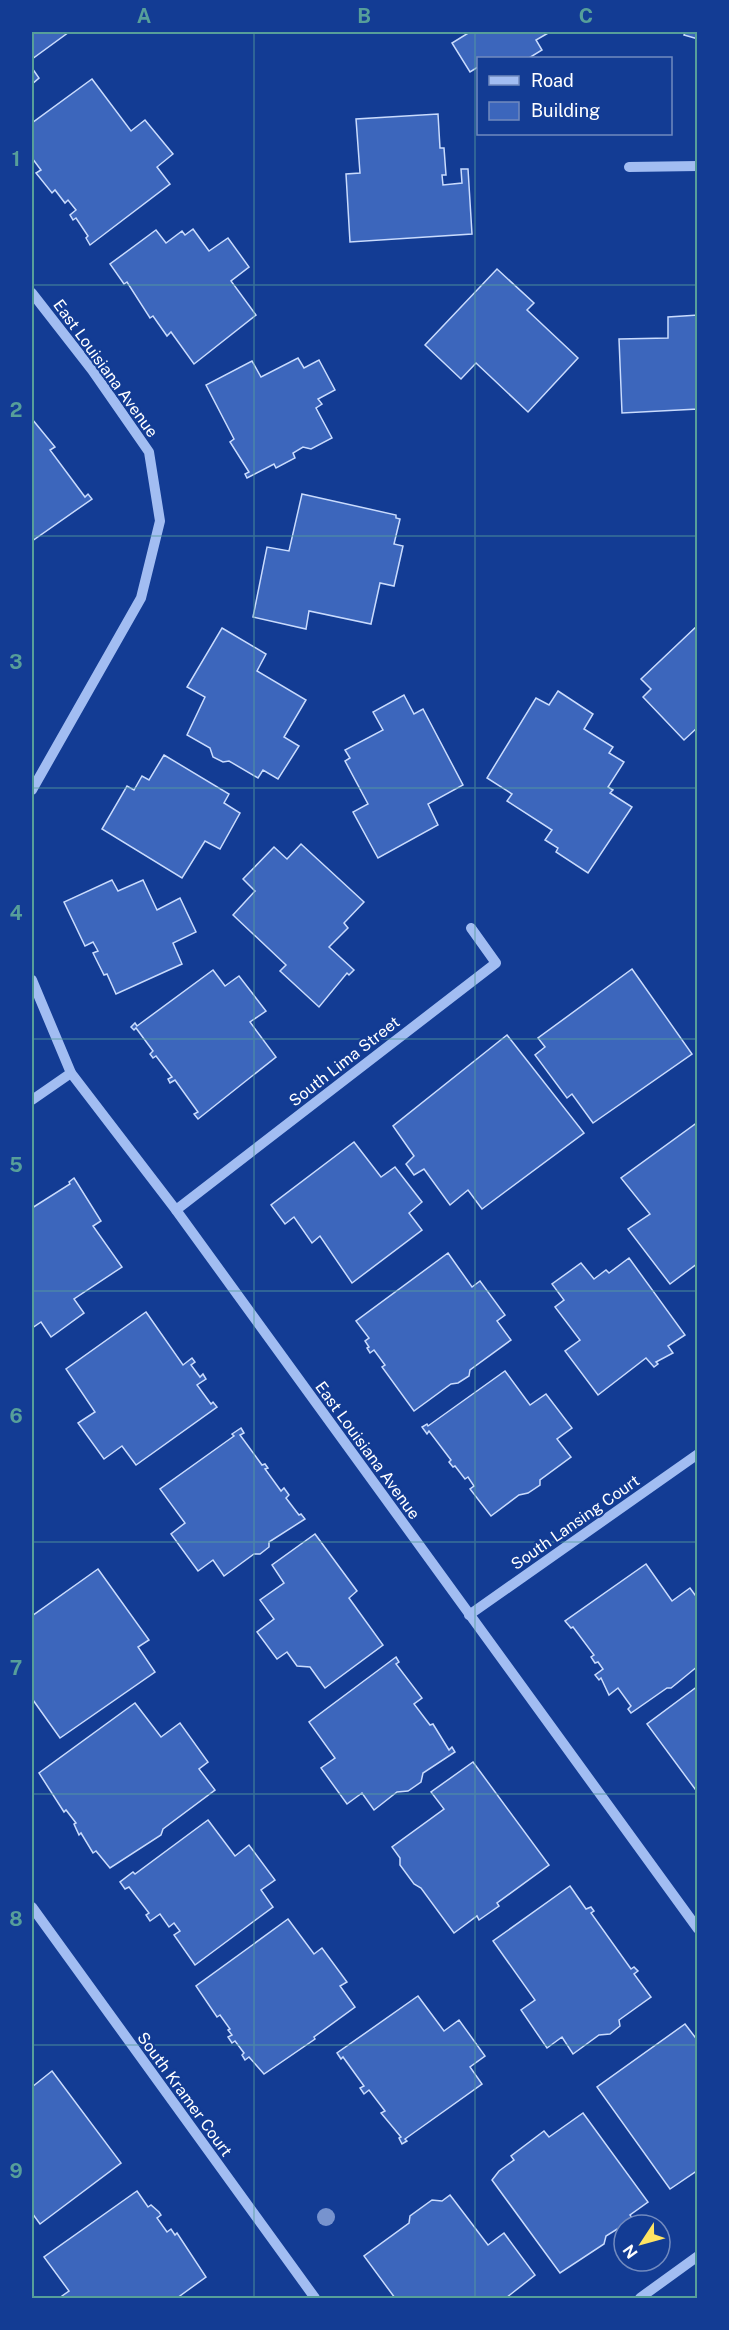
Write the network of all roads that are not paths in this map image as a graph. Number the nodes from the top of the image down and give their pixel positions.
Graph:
1 (698, 166) edge
2 (629, 167) dead end
3 (32, 293) edge
4 (32, 790) edge
5 (471, 928) dead end
6 (32, 980) edge
7 (71, 1073) junction
8 (32, 1100) edge
9 (176, 1210) junction
10 (698, 1454) edge
11 (469, 1616) junction
12 (32, 1907) edge
13 (698, 1929) edge
14 (698, 2256) edge
15 (315, 2298) edge
16 (640, 2298) edge

1 - 2 street
3 - 4 street, East Louisiana Avenue
5 - 9 street, South Lima Street
6 - 7 street, East Louisiana Avenue
7 - 8 street
7 - 9 street, East Louisiana Avenue
9 - 11 street, East Louisiana Avenue
10 - 11 street, South Lansing Court
11 - 13 street, East Louisiana Avenue
12 - 15 street, South Kramer Court
14 - 16 street

